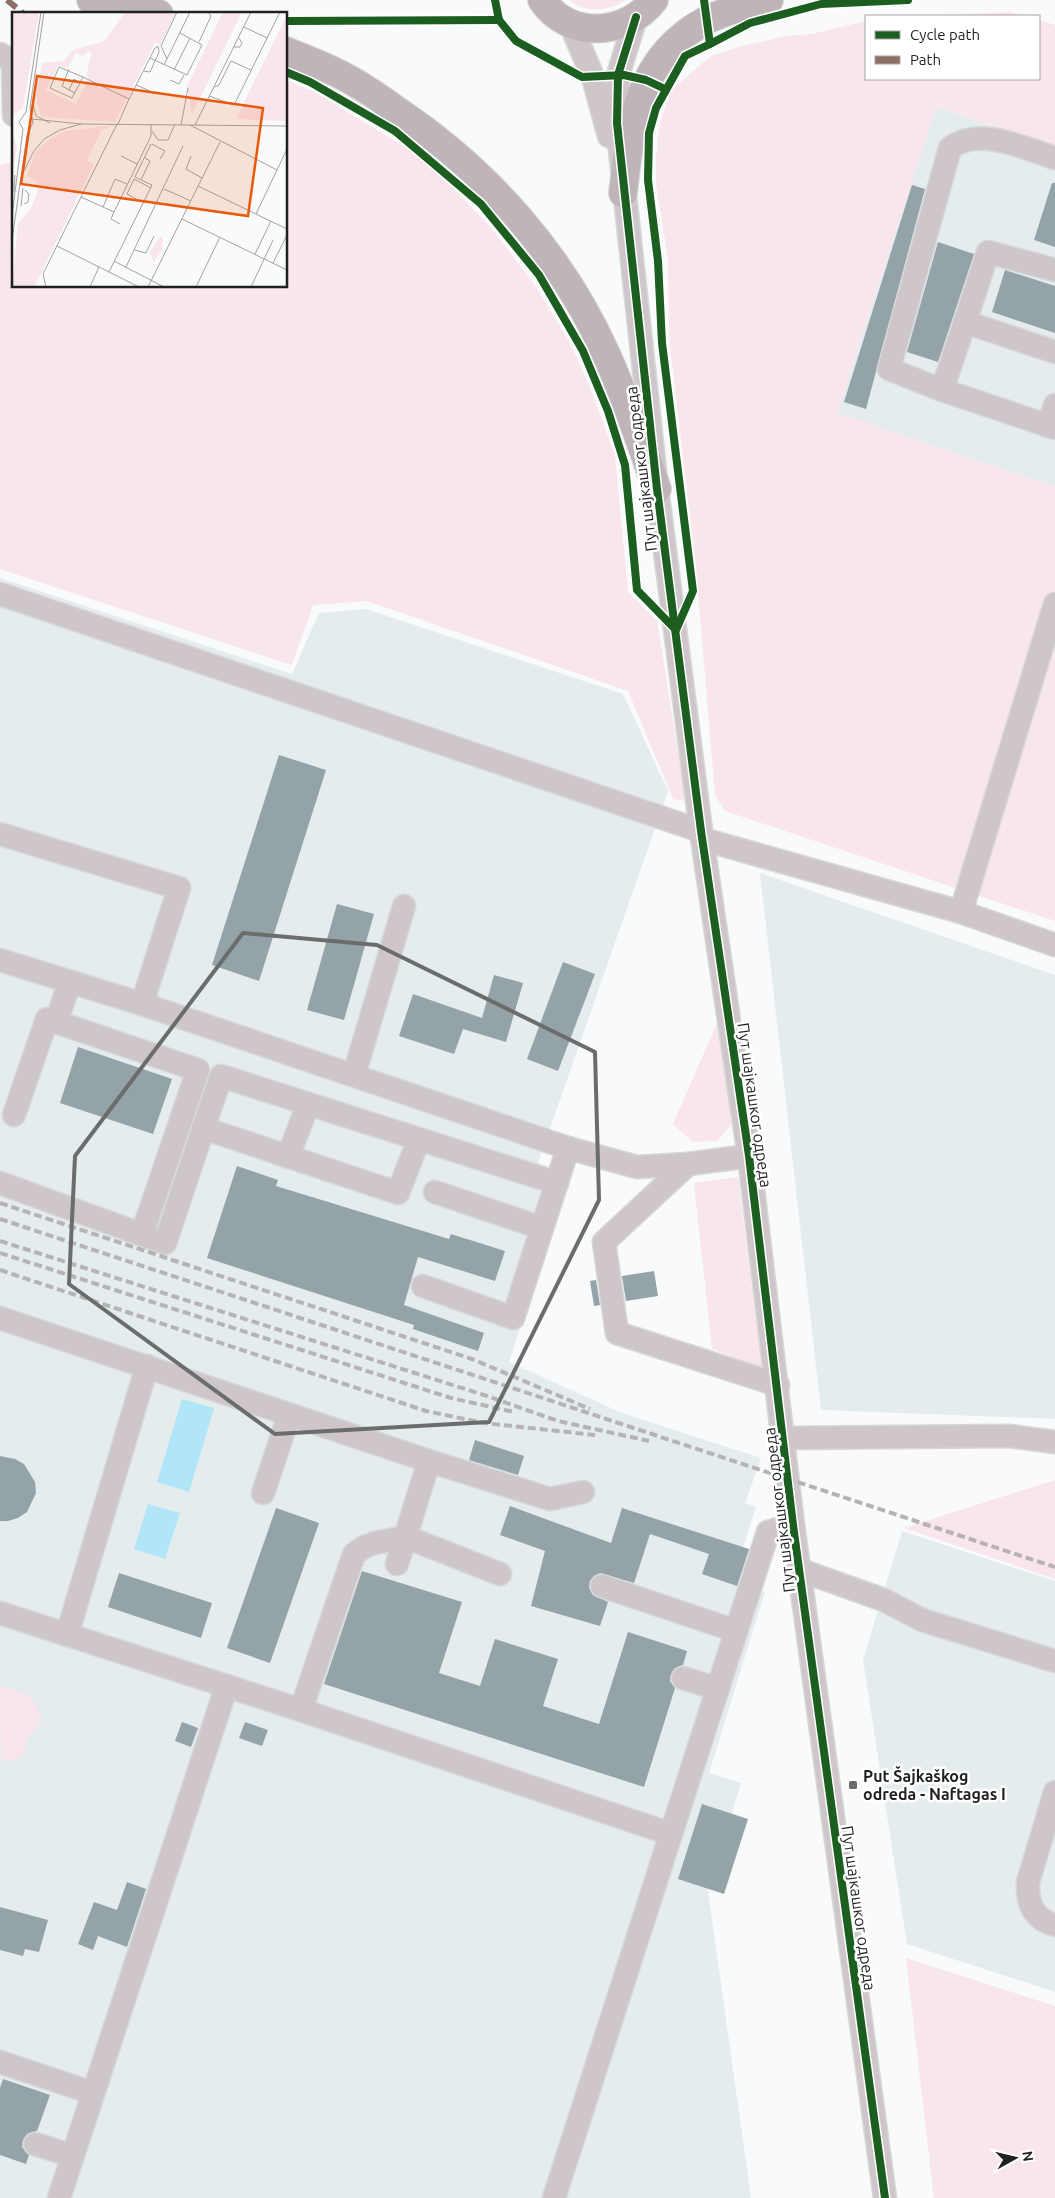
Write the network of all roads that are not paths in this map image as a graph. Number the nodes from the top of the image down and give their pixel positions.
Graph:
1 (92, 0) edge
2 (542, 0) edge
3 (769, 0) edge
4 (645, 9) edge
5 (149, 12) edge
6 (570, 24) junction
7 (288, 52) edge
8 (0, 54) edge
9 (12, 61) edge
10 (1055, 158) edge
11 (623, 193) junction
12 (1055, 270) edge
13 (965, 322) junction
14 (1055, 352) edge
15 (942, 390) junction
16 (1053, 420) edge
17 (656, 489) junction
18 (0, 594) edge
19 (1055, 604) edge
20 (0, 834) edge
21 (701, 835) junction
22 (404, 906) dead end
23 (961, 912) junction
24 (1055, 945) edge
25 (0, 960) edge
26 (70, 982) junction
27 (142, 1004) junction
28 (56, 1022) junction
29 (354, 1075) junction
30 (308, 1104) junction
31 (14, 1115) dead end
32 (203, 1128) junction
33 (419, 1139) junction
34 (568, 1148) junction
35 (288, 1156) junction
36 (748, 1156) junction
37 (688, 1164) junction
38 (0, 1182) edge
39 (557, 1183) junction
40 (434, 1192) dead end
41 (542, 1228) junction
42 (142, 1234) junction
43 (423, 1286) dead end
44 (0, 1318) edge
45 (148, 1366) junction
46 (778, 1385) junction
47 (289, 1414) junction
48 (783, 1438) junction
49 (1055, 1442) edge
50 (429, 1461) junction
51 (583, 1492) dead end
52 (263, 1494) dead end
53 (793, 1525) junction
54 (406, 1537) junction
55 (397, 1564) dead end
56 (800, 1570) junction
57 (500, 1574) dead end
58 (602, 1586) dead end
59 (884, 1600) junction
60 (0, 1613) edge
61 (736, 1631) junction
62 (67, 1635) junction
63 (1055, 1648) edge
64 (1055, 1661) edge
65 (682, 1678) dead end
66 (226, 1688) junction
67 (718, 1689) junction
68 (301, 1710) junction
69 (1055, 1792) edge
70 (671, 1834) junction
71 (1055, 1926) edge
72 (0, 2062) edge
73 (93, 2093) junction
74 (34, 2144) dead end
75 (73, 2156) junction
76 (59, 2198) edge
77 (554, 2198) edge
78 (884, 2198) edge

1 - 5 main road
2 - 6 main road
3 - 11 main road
4 - 6 main road
4 - 11 street, Пут шајкашког одреда
6 - 11 street, Пут шајкашког одреда
7 - 17 main road
8 - 9 street
10 - 15 street
11 - 17 street, Пут шајкашког одреда
12 - 13 street
13 - 14 street
13 - 15 street
15 - 16 street
17 - 21 street, Пут шајкашког одреда
18 - 21 street
19 - 23 street
20 - 27 street
21 - 23 street
21 - 36 street, Пут шајкашког одреда
22 - 29 street
23 - 24 street
25 - 26 street
26 - 27 street
26 - 28 street
27 - 29 street
28 - 31 street
28 - 42 street
29 - 34 street
30 - 32 street
30 - 33 street
30 - 35 street
32 - 35 street
32 - 42 street
33 - 35 street
33 - 39 street
34 - 37 street
34 - 39 street
36 - 37 street
36 - 46 street, Пут шајкашког одреда
37 - 46 street
38 - 42 street
39 - 41 street
40 - 41 street
41 - 43 street
44 - 45 street
45 - 47 street
45 - 62 street
46 - 48 street, Пут шајкашког одреда
47 - 50 street
47 - 52 street
48 - 49 street
48 - 53 street, Пут шајкашког одреда
50 - 51 street
50 - 54 street
53 - 56 street, Пут шајкашког одреда
53 - 61 street
54 - 55 street
54 - 57 street
54 - 68 street
56 - 59 street
56 - 78 street, Пут шајкашког одреда
58 - 61 street
59 - 63 street
59 - 64 street
60 - 62 street
61 - 67 street
62 - 66 street
65 - 67 street
66 - 68 street
66 - 73 street
67 - 70 street
68 - 70 street
69 - 71 street
70 - 77 street
72 - 73 street
73 - 75 street
74 - 75 street
75 - 76 street

